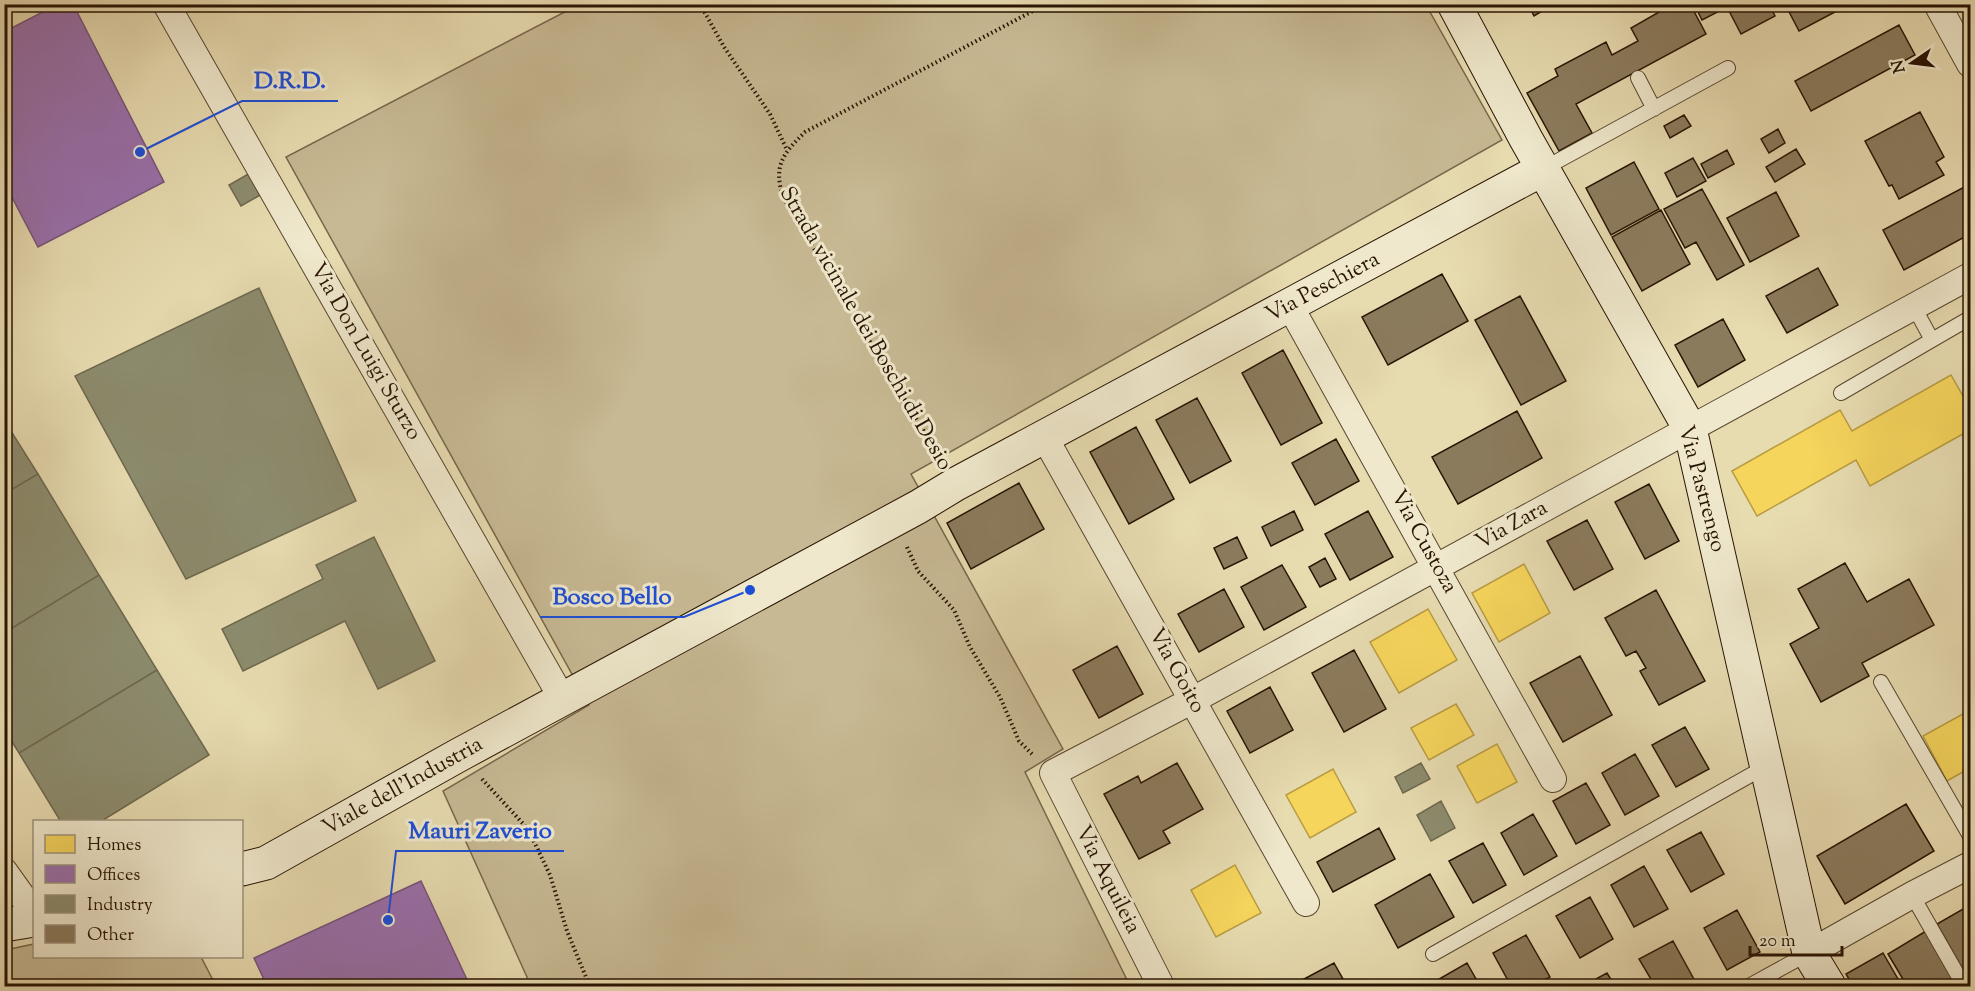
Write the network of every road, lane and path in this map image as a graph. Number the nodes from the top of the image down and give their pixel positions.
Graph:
1 (166, 4) edge
2 (700, 4) edge
3 (1046, 4) edge
4 (1454, 4) edge
5 (1937, 4) edge
6 (1971, 64) edge
7 (1728, 68) dead end
8 (1638, 78) dead end
9 (1654, 109) junction
10 (787, 150) junction
11 (1543, 169) junction
12 (1971, 276) edge
13 (1290, 306) junction
14 (1914, 307) junction
15 (1971, 318) edge
16 (1932, 340) junction
17 (1841, 393) dead end
18 (1690, 429) junction
19 (1045, 438) junction
20 (956, 484) junction
21 (906, 513) junction
22 (1437, 567) junction
23 (1881, 682) dead end
24 (563, 700) junction
25 (1193, 700) junction
26 (457, 756) junction
27 (1767, 766) junction
28 (1053, 773) junction
29 (1553, 779) dead end
30 (1966, 819) edge
31 (1971, 836) edge
32 (1971, 865) edge
33 (243, 869) edge
34 (4, 871) edge
35 (1912, 895) junction
36 (1306, 903) dead end
37 (33, 912) edge
38 (33, 920) edge
39 (4, 926) edge
40 (1809, 953) junction
41 (1433, 954) dead end
42 (592, 987) edge
43 (1161, 987) edge
44 (1749, 987) edge
45 (1829, 987) edge
46 (1964, 987) edge

1 - 24 street, Via Don Luigi Sturzo
2 - 10 path
3 - 10 path, Strada vicinale dei Boschi di Desio
4 - 11 street, Via Pastrengo
5 - 6 street
7 - 9 lane, Via Peschiera
8 - 9 lane
9 - 11 lane, Via Peschiera
10 - 20 path, Strada vicinale dei Boschi di Desio
11 - 13 street, Via Peschiera
11 - 18 street, Via Pastrengo
12 - 14 street, Via Zara
13 - 19 street, Via Peschiera
13 - 22 street, Via Custoza
14 - 16 lane
14 - 18 street, Via Zara
15 - 16 lane
16 - 17 lane
18 - 22 street, Via Zara
18 - 27 street, Via Pastrengo
19 - 20 street, Via Peschiera
19 - 25 street, Via Goito
20 - 21 street, Via Peschiera
21 - 24 street
21 - 28 path
22 - 25 street, Via Zara
22 - 29 street, Via Custoza
23 - 30 lane
24 - 26 street, Viale dell'Industria
25 - 28 street, Via Zara
25 - 36 street, Via Goito
26 - 33 street, Viale dell'Industria
26 - 42 path
27 - 40 street, Via Pastrengo
27 - 41 lane
28 - 43 street, Via Aquileia
30 - 31 lane
32 - 35 street
34 - 37 street
35 - 40 street
35 - 46 lane
38 - 39 street
40 - 44 lane
40 - 45 street, Via Pastrengo

